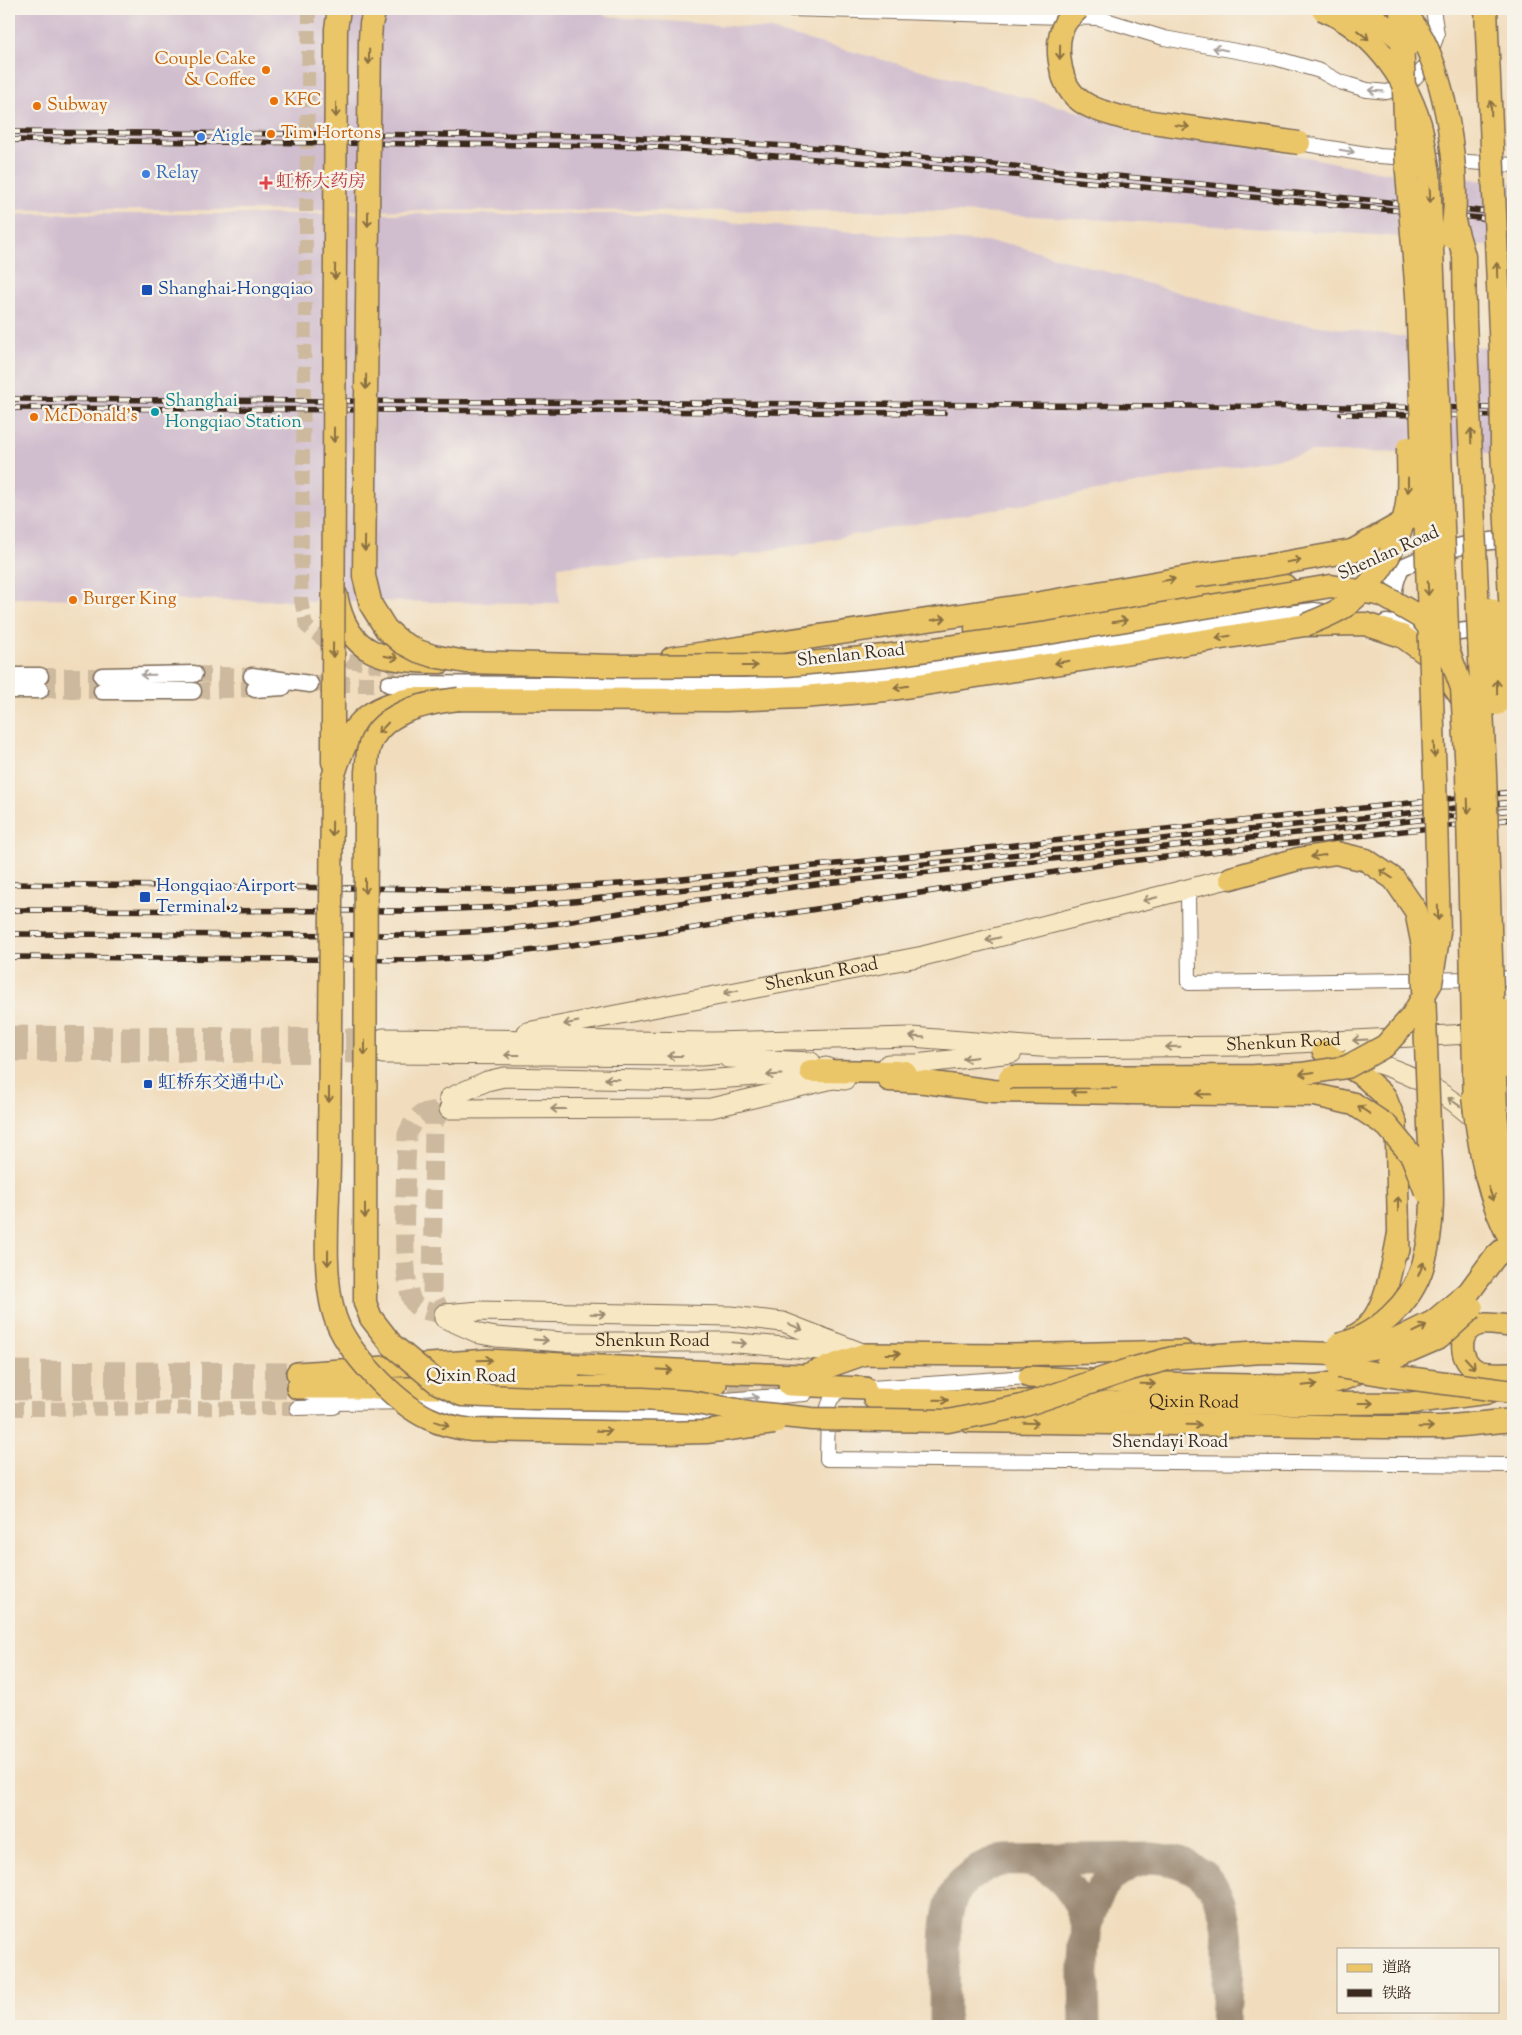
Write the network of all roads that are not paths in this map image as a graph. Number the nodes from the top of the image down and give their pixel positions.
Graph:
1 (339, 9) edge
2 (375, 9) edge
3 (790, 9) edge
4 (1078, 9) edge
5 (1322, 9) edge
6 (1357, 9) edge
7 (1402, 9) edge
8 (1433, 9) edge
9 (1486, 9) edge
10 (1437, 80) junction
11 (1299, 143) joint
12 (1513, 165) edge
13 (1407, 172) junction
14 (1454, 222) junction
15 (1500, 354) junction
16 (1473, 502) junction
17 (1513, 540) edge
18 (1354, 550) junction
19 (1266, 566) junction
20 (1401, 567) junction
21 (334, 584) junction
22 (1331, 586) junction
23 (1195, 591) junction
24 (1310, 618) junction
25 (1513, 618) edge
26 (1419, 628) junction
27 (1513, 654) edge
28 (779, 657) dead end
29 (466, 662) junction
30 (614, 666) junction
31 (194, 674) tunnel mouth
32 (9, 676) edge
33 (253, 683) tunnel mouth
34 (310, 684) tunnel mouth
35 (389, 684) tunnel mouth
36 (9, 690) edge
37 (193, 691) tunnel mouth
38 (459, 699) junction
39 (1485, 774) junction
40 (332, 781) junction
41 (1231, 878) joint
42 (1188, 890) junction
43 (1513, 980) edge
44 (1513, 1032) edge
45 (405, 1038) junction
46 (809, 1038) junction
47 (1239, 1046) junction
48 (1053, 1048) junction
49 (1323, 1051) junction
50 (701, 1056) junction
51 (840, 1063) junction
52 (1513, 1067) edge
53 (811, 1071) junction
54 (931, 1074) junction
55 (889, 1080) junction
56 (1475, 1112) junction
57 (1500, 1169) junction
58 (1513, 1203) edge
59 (1431, 1204) junction
60 (1513, 1209) edge
61 (1398, 1236) junction
62 (1511, 1239) edge
63 (1513, 1326) edge
64 (1303, 1353) junction
65 (864, 1354) junction
66 (1009, 1355) junction
67 (1091, 1367) junction
68 (1339, 1367) junction
69 (1182, 1369) joint
70 (1513, 1373) edge
71 (1029, 1377) junction
72 (644, 1381) dead end
73 (297, 1390) junction
74 (839, 1390) junction
75 (1513, 1391) edge
76 (870, 1394) junction
77 (686, 1401) junction
78 (394, 1406) dead end
79 (492, 1406) dead end
80 (685, 1417) junction
81 (1513, 1420) edge
82 (948, 1421) junction
83 (820, 1423) junction
84 (1513, 1465) edge

1 -> 21 highway, bridge
2 -> 29 highway, bridge
8 -> 3 street
4 -> 11 highway, bridge
5 -> 56 highway, bridge
6 - 10 highway, bridge
7 - 10 highway, bridge
7 - 13 highway, bridge
15 -> 9 highway, bridge
10 - 14 highway, bridge
11 -> 12 street
13 -> 24 highway, bridge
13 -> 54 highway, bridge
16 -> 14 highway, bridge
14 - 18 highway, bridge
15 - 18 highway, bridge
15 - 27 highway, bridge
16 - 39 highway, bridge
52 -> 16 highway, bridge
17 - 20 street, Shenlan Road
19 -> 18 highway, bridge
19 - 23 highway, bridge
30 -> 19 highway, bridge
20 - 24 street, Shenlan Road
20 - 26 street
21 -> 29 highway, bridge
21 -> 40 highway, bridge
22 - 23 highway, bridge
30 -> 22 highway, bridge
22 -> 56 highway, bridge
23 - 28 highway
24 - 26 street, Shenlan Road
24 - 35 street, Shenlan Road
24 -> 38 highway
24 - 39 highway, bridge
25 - 26 street, Shenlan Road
29 - 30 highway, bridge
31 -> 37 street
32 - 36 street
33 - 34 street
38 - 40 highway, bridge
38 -> 83 highway, bridge
39 - 58 highway, bridge
40 -> 83 highway, bridge
41 - 42 main road, Shenkun Road
59 -> 41 highway, bridge
42 - 43 street
42 -> 45 main road, Shenkun Road
44 -> 47 main road, Shenkun Road
45 - 46 main road, Shenkun Road
50 -> 45 main road, Shenkun Road
48 -> 46 main road, Shenkun Road
46 - 50 main road, Shenkun Road
47 -> 48 main road, Shenkun Road
47 - 49 main road
48 -> 51 main road, Shenkun Road
57 -> 49 main road
61 -> 49 main road
50 - 51 main road
51 - 53 main road, Shenkun Road
52 - 57 main road
53 - 54 highway
53 - 55 main road, Shenkun Road
54 - 55 highway
59 -> 55 highway, bridge
56 -> 62 highway, bridge
57 - 60 main road
64 -> 59 highway, bridge
61 - 66 main road
71 -> 61 main road
64 -> 62 highway, bridge
62 - 68 highway, bridge
63 -> 70 main road
64 - 82 highway, bridge
65 -> 65 main road, Shenkun Road
65 -> 66 main road
73 -> 65 main road
66 - 67 main road
67 - 69 main road
67 - 71 main road
68 - 69 highway
68 - 75 highway, bridge
71 - 76 street
72 - 73 main road, Qixin Road
73 - 76 main road, Qixin Road
73 - 78 street
73 - 80 street
74 - 76 street
77 -> 74 street
74 - 83 street
76 -> 75 main road, Qixin Road
77 - 79 street
77 - 80 street
80 - 83 street
82 -> 81 highway, bridge
82 - 83 highway, bridge
83 - 84 street, Shendayi Road

